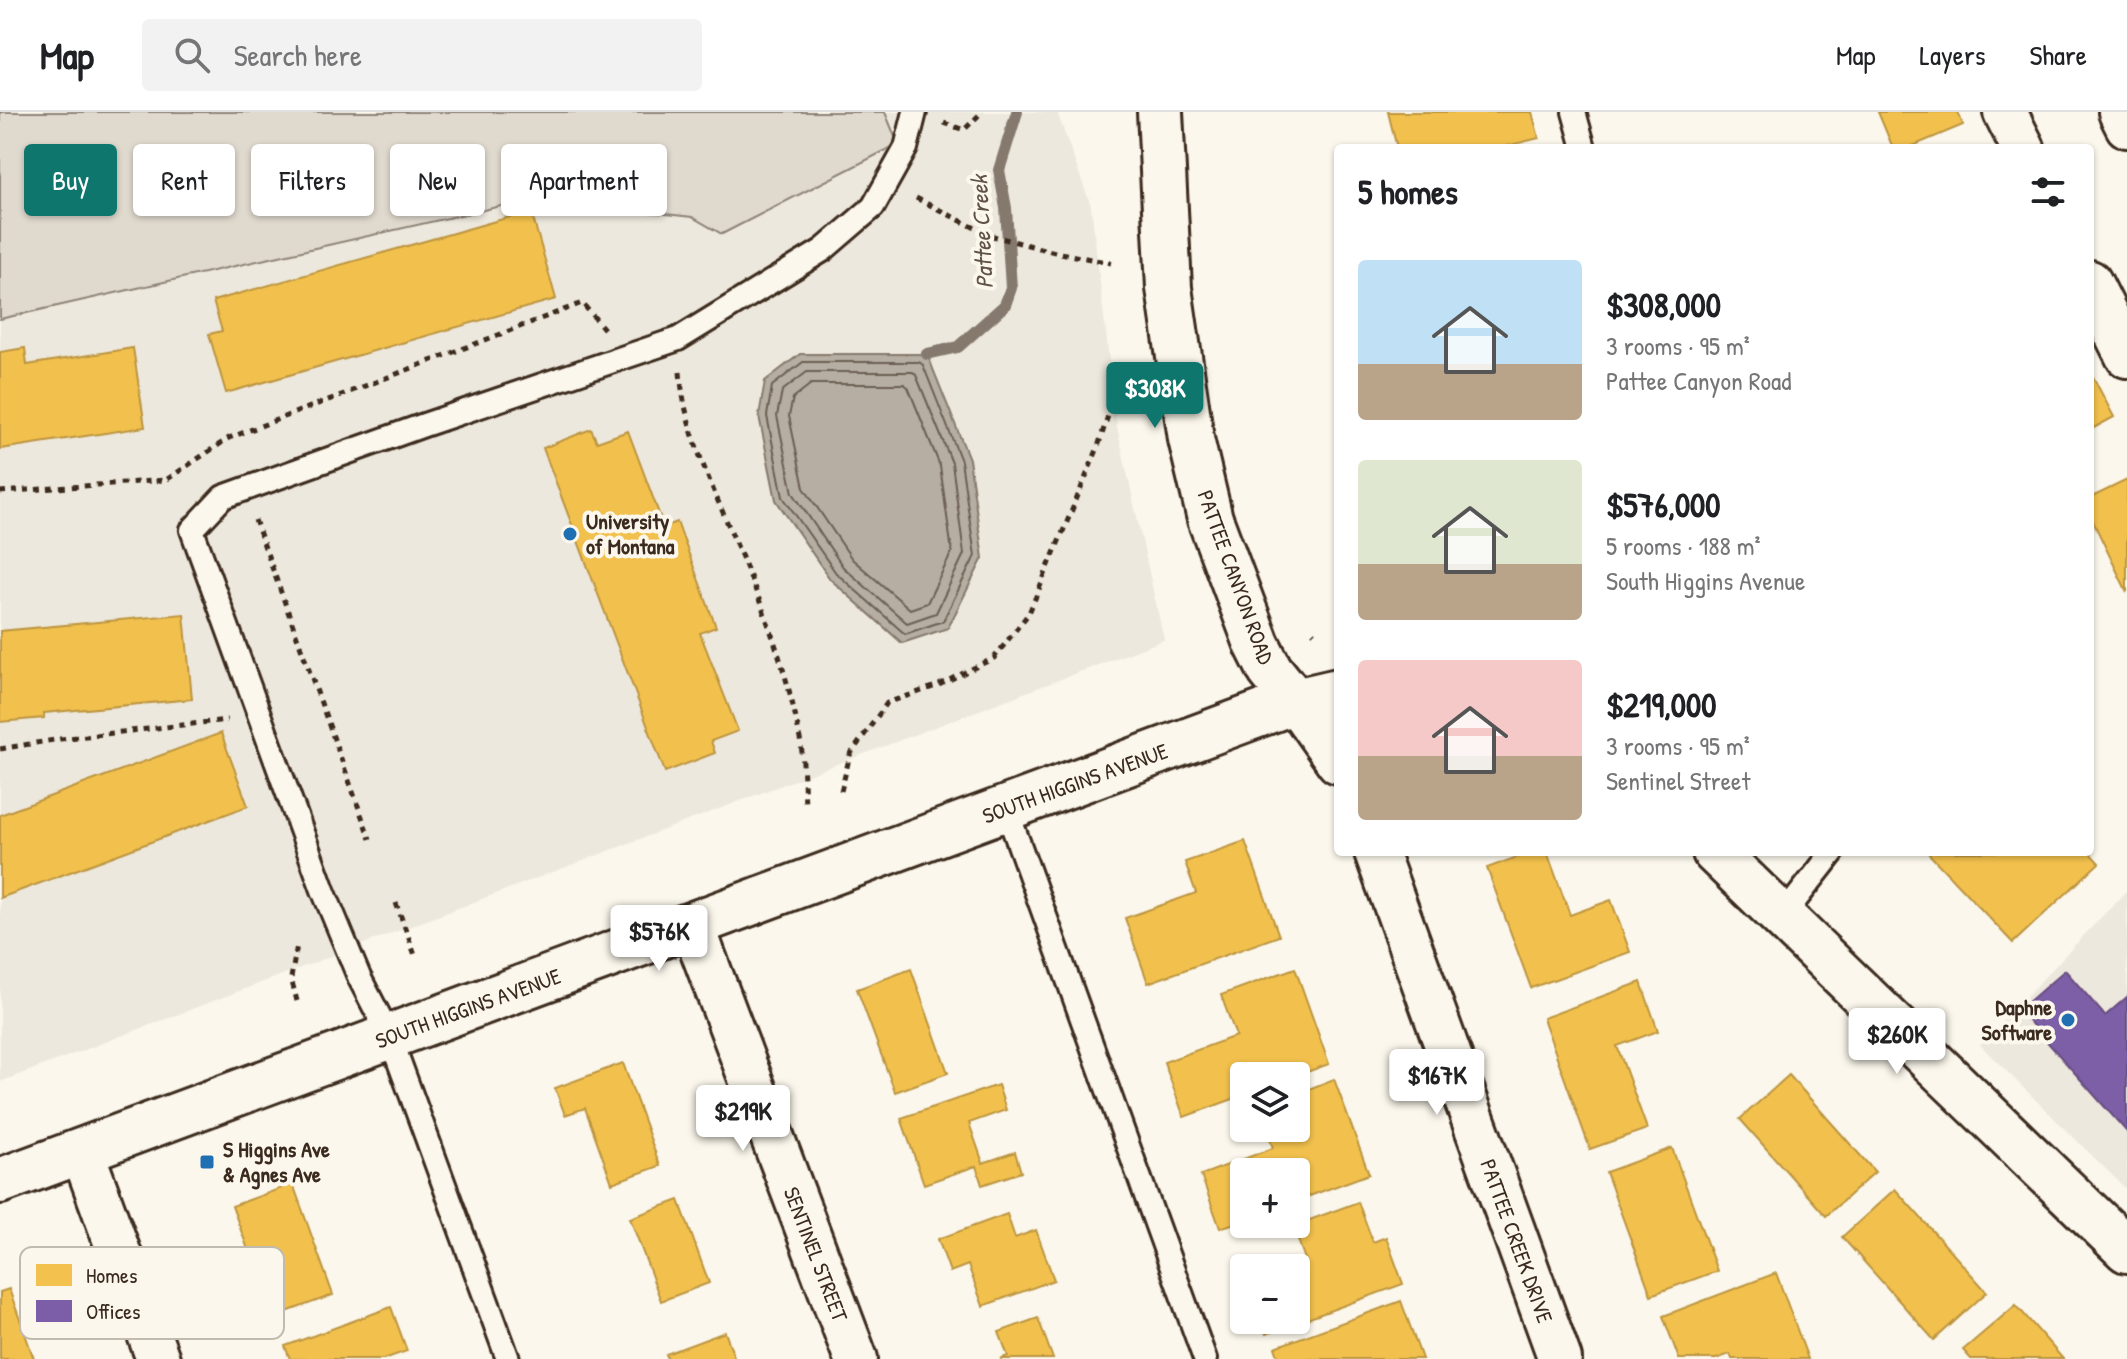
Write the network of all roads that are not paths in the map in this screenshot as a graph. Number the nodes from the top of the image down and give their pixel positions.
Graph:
1 (1160, 112) edge
2 (1574, 112) edge
3 (2005, 112) edge
4 (2120, 112) edge
5 (924, 114) edge
6 (2127, 126) edge
7 (1583, 144) edge
8 (2021, 144) edge
9 (2094, 290) edge
10 (2127, 356) edge
11 (1334, 692) edge
12 (1295, 701) junction
13 (1334, 756) edge
14 (1006, 808) junction
15 (1377, 856) edge
16 (1719, 856) edge
17 (1830, 856) edge
18 (1782, 917) junction
19 (692, 924) junction
20 (390, 1037) junction
21 (82, 1151) junction
22 (0, 1181) edge
23 (117, 1247) edge
24 (2127, 1250) edge
25 (151, 1339) edge
26 (158, 1359) edge
27 (508, 1359) edge
28 (856, 1359) edge
29 (1205, 1359) edge
30 (1560, 1359) edge

1 - 12 main road, PATTEE CANYON ROAD
2 - 7 lane
3 - 8 street
4 - 6 street
5 - 20 lane
9 - 10 street
11 - 12 main road, SOUTH HIGGINS AVENUE
12 - 13 street
12 - 14 main road, SOUTH HIGGINS AVENUE
14 - 19 main road, SOUTH HIGGINS AVENUE
14 - 29 lane
15 - 30 street, PATTEE CREEK DRIVE
16 - 18 main road
17 - 18 lane
18 - 24 main road
19 - 20 main road, SOUTH HIGGINS AVENUE
19 - 28 street, SENTINEL STREET
20 - 21 main road, SOUTH HIGGINS AVENUE
20 - 27 lane
21 - 22 main road, SOUTH HIGGINS AVENUE
21 - 23 street
25 - 26 street

